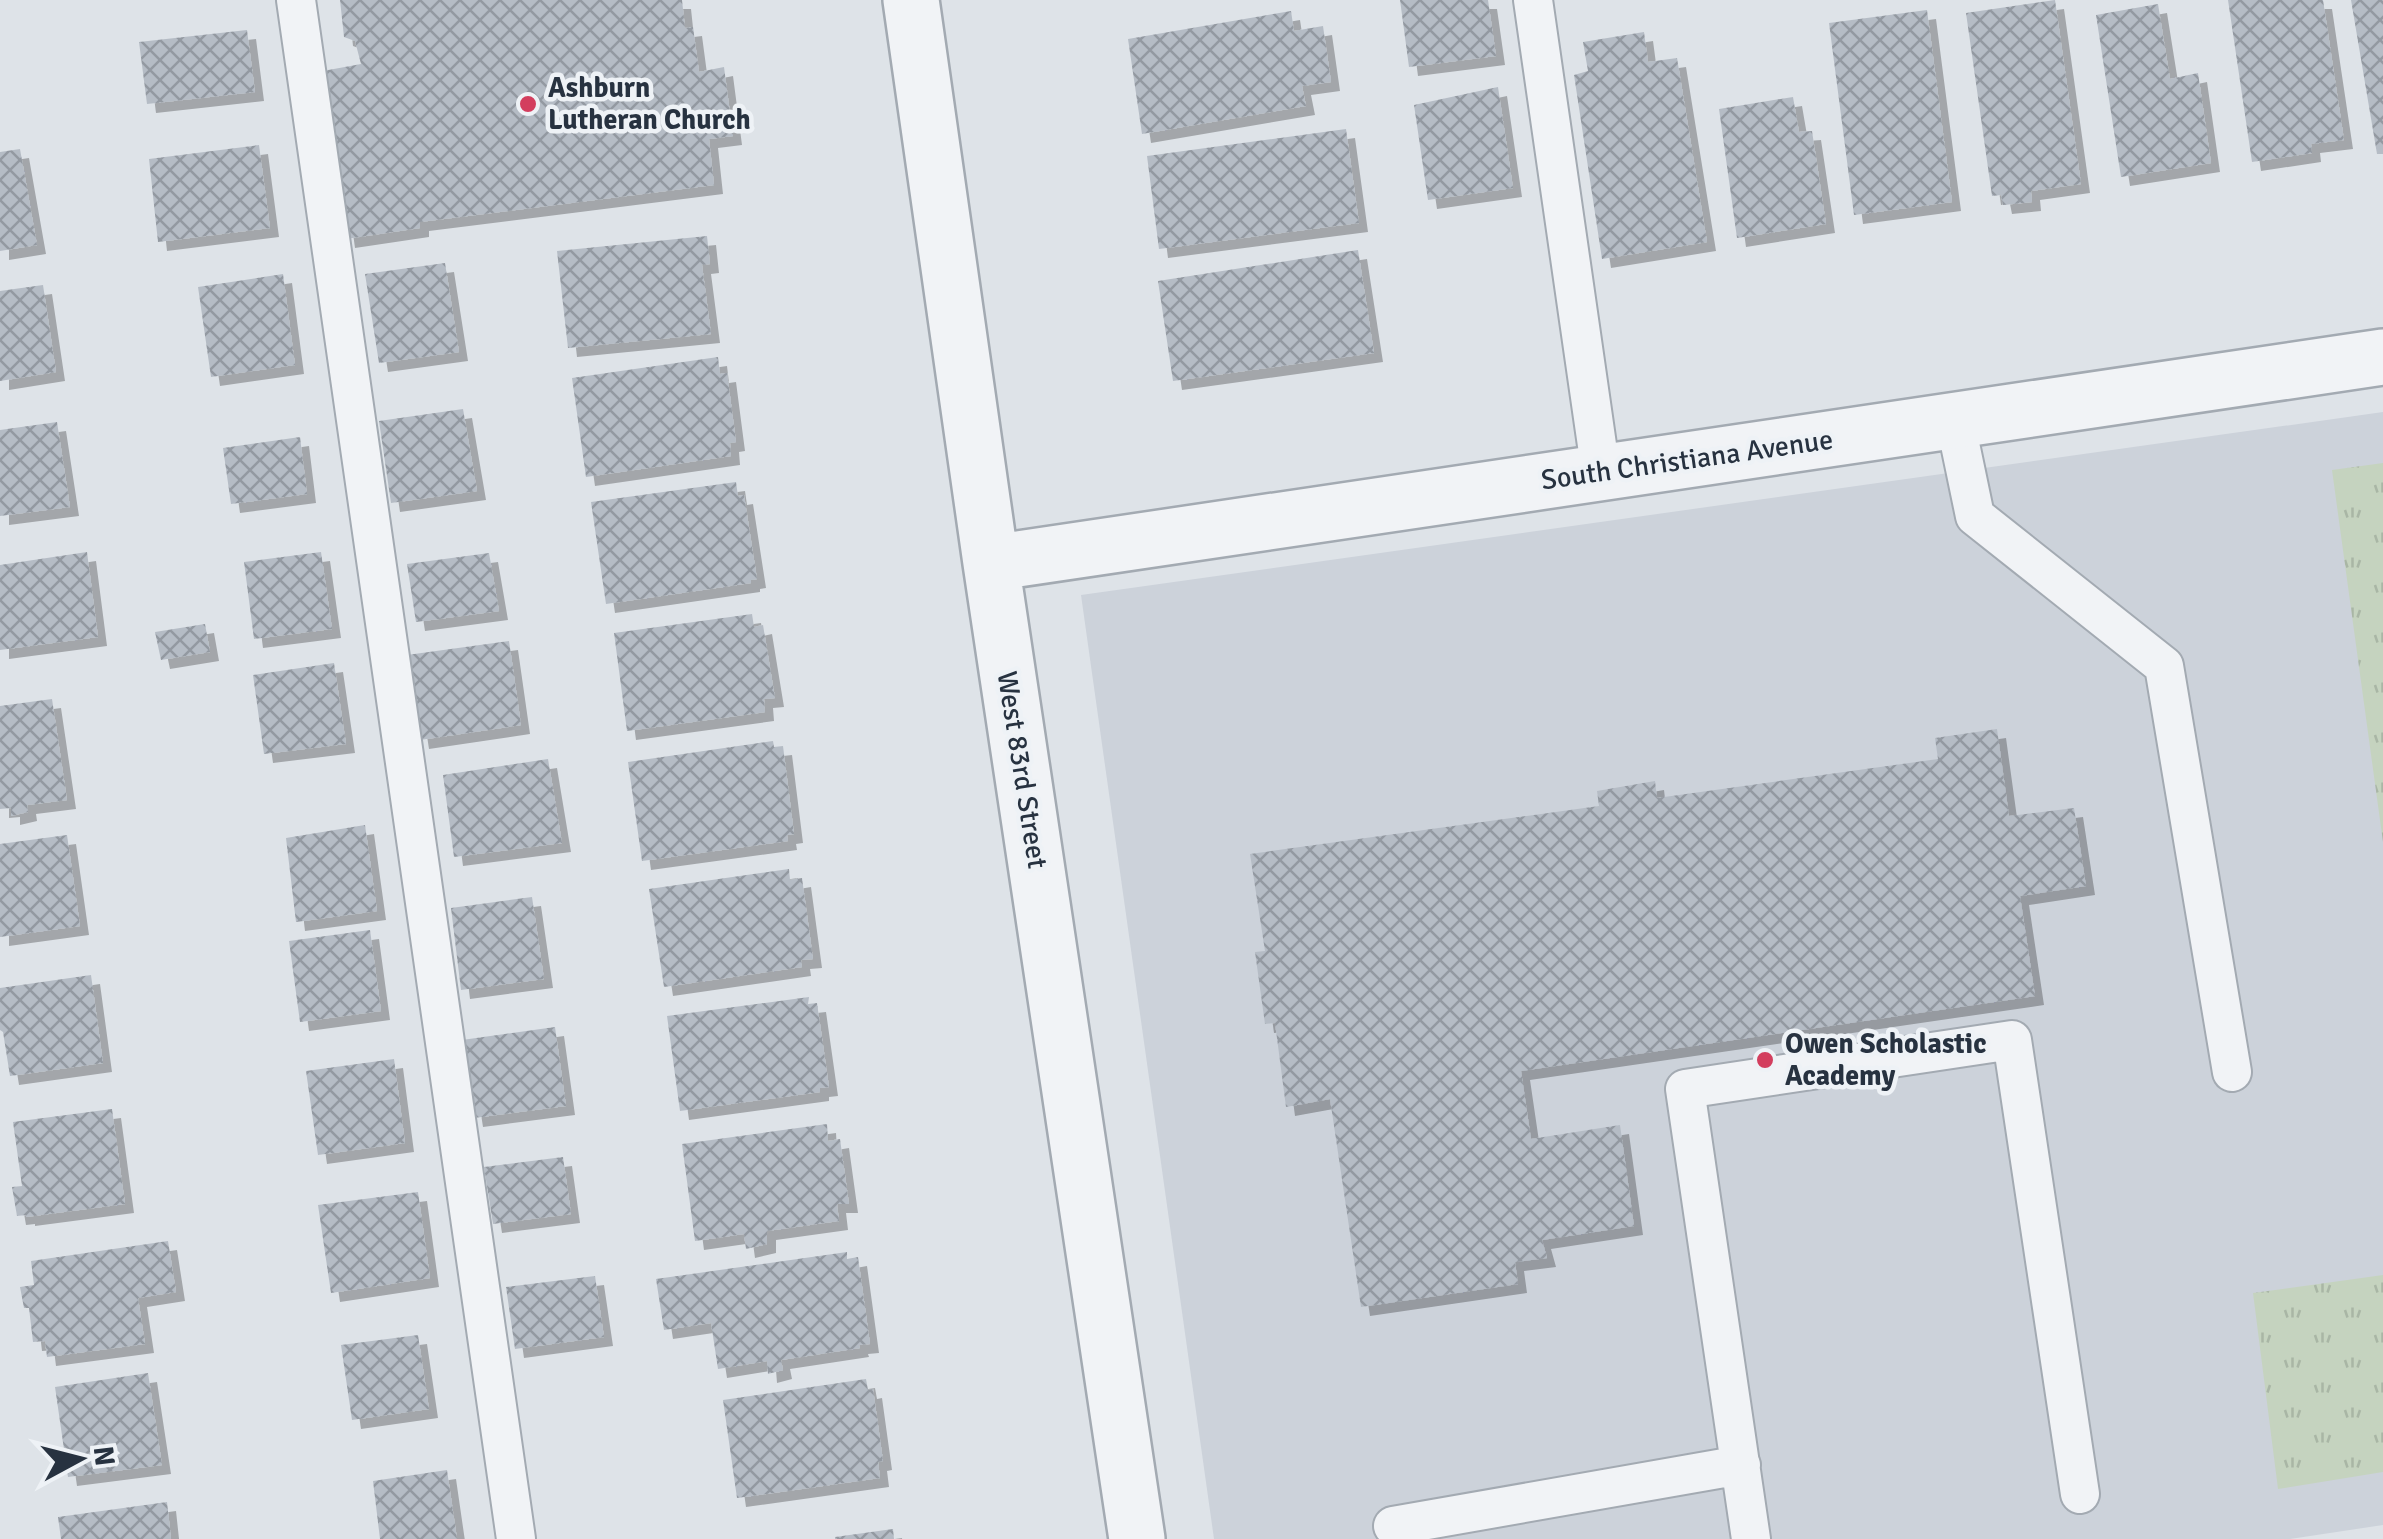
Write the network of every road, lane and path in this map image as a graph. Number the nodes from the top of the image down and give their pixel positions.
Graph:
1 (296, 0) edge
2 (911, 0) edge
3 (1532, 0) edge
4 (2383, 356) edge
5 (1955, 420) junction
6 (1601, 473) junction
7 (991, 563) junction
8 (2232, 1072) dead end
9 (1740, 1466) junction
10 (2080, 1494) dead end
11 (1393, 1526) dead end
12 (516, 1539) edge
13 (1137, 1539) edge
14 (1752, 1539) edge

1 - 12 lane
2 - 7 street, West 83rd Street
3 - 6 lane
4 - 5 street, South Christiana Avenue
5 - 6 street, South Christiana Avenue
5 - 8 lane
6 - 7 street, South Christiana Avenue
7 - 13 street, West 83rd Street
9 - 10 lane
9 - 11 lane
9 - 14 lane

